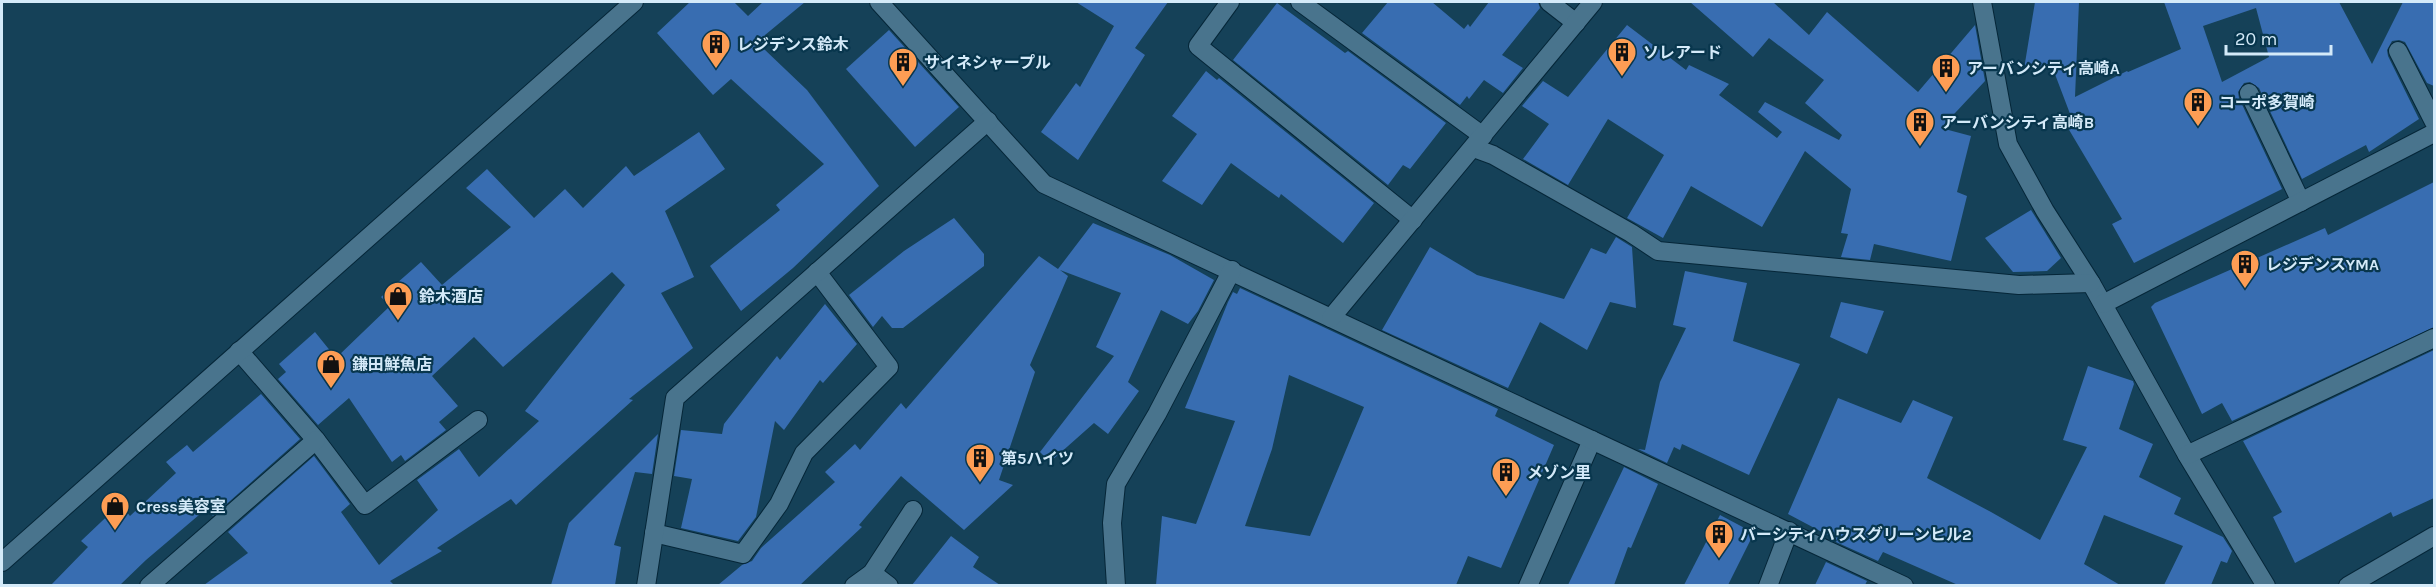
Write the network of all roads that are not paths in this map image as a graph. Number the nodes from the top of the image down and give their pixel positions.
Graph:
1 (634, 2) edge
2 (879, 2) edge
3 (1230, 2) edge
4 (1300, 2) edge
5 (1549, 2) edge
6 (1593, 2) edge
7 (1982, 2) edge
8 (1576, 23) junction
9 (2398, 51) dead end
10 (2249, 93) dead end
11 (988, 121) junction
12 (2434, 122) edge
13 (2434, 133) edge
14 (1479, 142) junction
15 (2301, 202) junction
16 (1413, 220) junction
17 (1232, 270) junction
18 (817, 272) junction
19 (2091, 284) junction
20 (2103, 304) junction
21 (1331, 318) junction
22 (2434, 338) edge
23 (239, 351) junction
24 (478, 420) dead end
25 (316, 440) junction
26 (1592, 440) junction
27 (2187, 455) junction
28 (913, 510) dead end
29 (1789, 531) junction
30 (654, 533) junction
31 (2434, 536) edge
32 (2, 562) edge
33 (872, 573) junction
34 (149, 585) edge
35 (646, 585) edge
36 (854, 585) edge
37 (889, 585) edge
38 (1116, 585) edge
39 (1528, 585) edge
40 (1768, 585) edge
41 (1904, 585) edge
42 (2266, 585) edge
43 (2348, 585) edge

1 - 23 street
2 - 11 street
3 - 16 street
4 - 14 street
5 - 8 street
6 - 8 street
7 - 19 street
8 - 14 street
9 - 12 street
10 - 15 street
11 - 17 street
11 - 18 street
13 - 15 street
14 - 16 street
14 - 19 street
15 - 20 street
16 - 21 street
17 - 21 street
17 - 38 street
18 - 30 street
18 - 30 street
19 - 20 street
20 - 27 street
21 - 26 street
22 - 27 street
23 - 25 street
23 - 32 street
24 - 25 street
25 - 34 street
26 - 29 street
26 - 39 street
27 - 42 street
28 - 33 street
29 - 40 street
29 - 41 street
30 - 35 street
31 - 43 street
33 - 36 street
33 - 37 street

